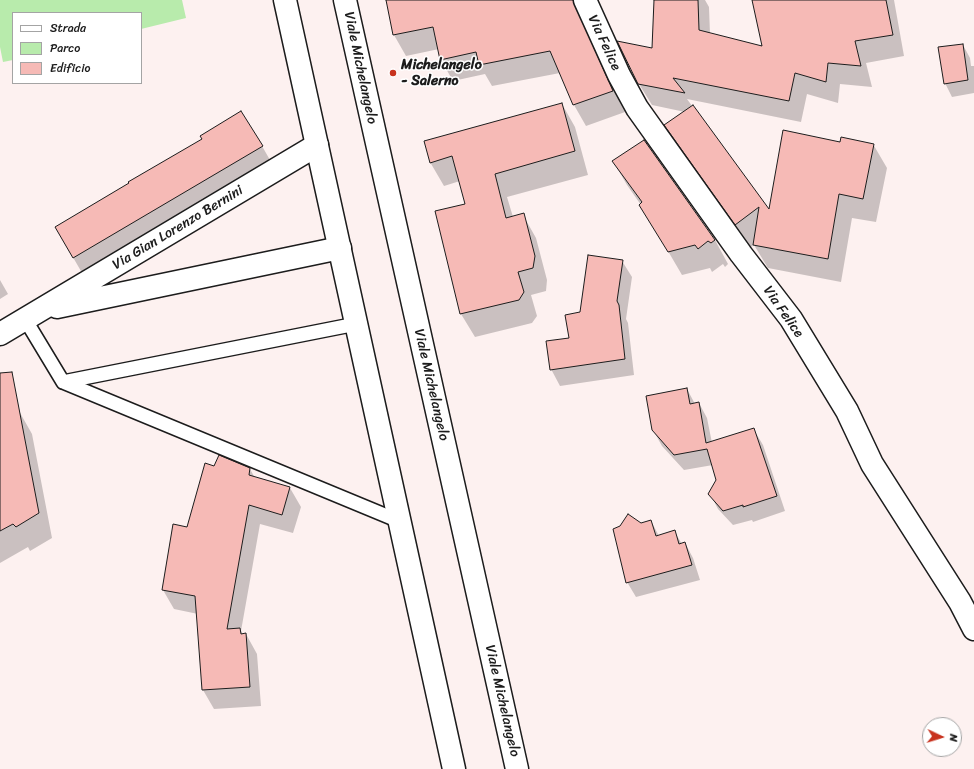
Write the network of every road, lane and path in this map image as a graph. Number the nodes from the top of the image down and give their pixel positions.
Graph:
1 (285, 0) edge
2 (345, 0) edge
3 (584, 0) edge
4 (317, 145) junction
5 (340, 248) junction
6 (32, 315) junction
7 (356, 324) junction
8 (0, 334) edge
9 (63, 382) junction
10 (399, 521) junction
11 (974, 629) edge
12 (454, 769) edge
13 (517, 769) edge

1 - 4 street
2 - 13 street, Viale Michelangelo
3 - 11 street, Via Felice
4 - 5 street
4 - 6 street, Via Gian Lorenzo Bernini
5 - 6 street, Via Gian Lorenzo Bernini
5 - 7 street
6 - 8 street, Via Gian Lorenzo Bernini
6 - 9 lane
7 - 9 lane
7 - 10 street
9 - 10 lane
10 - 12 street

